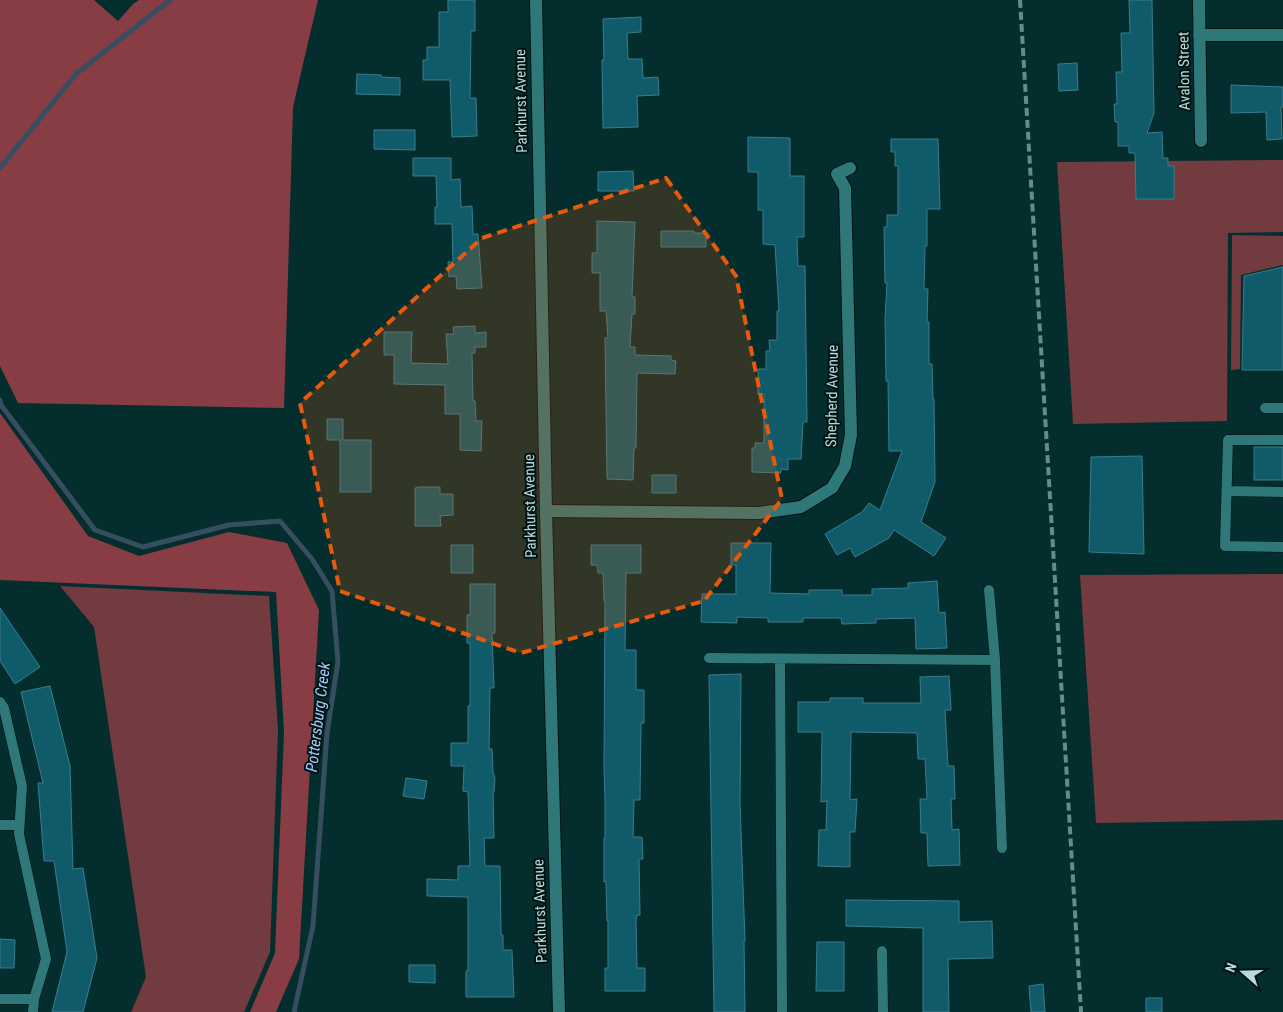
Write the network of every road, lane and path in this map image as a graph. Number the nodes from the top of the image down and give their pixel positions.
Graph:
1 (536, 0) edge
2 (1199, 0) edge
3 (1199, 35) junction
4 (1283, 35) edge
5 (1201, 141) dead end
6 (850, 168) dead end
7 (1265, 408) dead end
8 (1283, 408) edge
9 (1283, 440) edge
10 (1226, 491) junction
11 (1283, 492) edge
12 (546, 511) junction
13 (1283, 547) edge
14 (989, 590) dead end
15 (709, 658) dead end
16 (780, 659) junction
17 (995, 660) junction
18 (0, 702) edge
19 (0, 825) edge
20 (19, 825) junction
21 (1002, 848) dead end
22 (882, 951) dead end
23 (0, 999) edge
24 (34, 999) junction
25 (33, 1012) edge
26 (559, 1012) edge
27 (782, 1012) edge
28 (883, 1012) edge

1 - 12 street, Parkhurst Avenue
2 - 3 street, Avalon Street
3 - 4 street
3 - 5 street, Avalon Street
6 - 12 street, Shepherd Avenue
7 - 8 lane
9 - 10 lane
10 - 11 lane
10 - 13 lane
12 - 26 street, Parkhurst Avenue
14 - 17 lane
15 - 16 lane
16 - 17 lane
16 - 27 lane
17 - 21 lane
18 - 20 lane
19 - 20 lane
20 - 24 lane
22 - 28 lane
23 - 24 lane
24 - 25 lane

